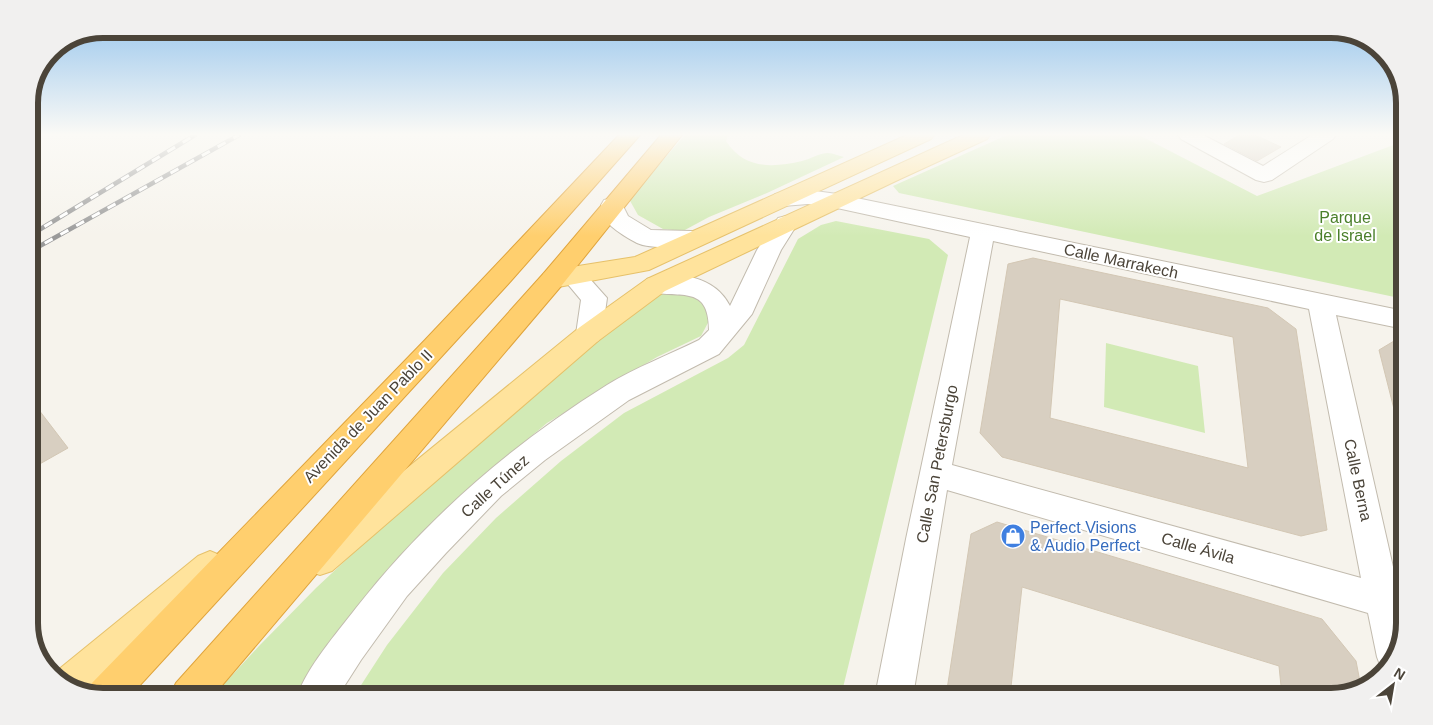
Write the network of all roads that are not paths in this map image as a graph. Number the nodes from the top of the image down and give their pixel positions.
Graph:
1 (599, 169) edge
2 (643, 169) edge
3 (904, 169) edge
4 (1252, 169) edge
5 (1274, 169) edge
6 (844, 170) joint
7 (838, 201) junction
8 (612, 205) junction
9 (785, 211) junction
10 (983, 232) junction
11 (691, 239) junction
12 (505, 272) junction
13 (563, 278) junction
14 (656, 285) junction
15 (1320, 302) junction
16 (1395, 318) edge
17 (722, 330) junction
18 (589, 334) junction
19 (935, 474) junction
20 (275, 514) junction
21 (275, 598) junction
22 (1394, 604) edge
23 (1395, 633) edge
24 (73, 681) edge
25 (112, 688) edge
26 (196, 688) edge
27 (321, 688) edge
28 (895, 688) edge

1 - 12 highway, Avenida de Juan Pablo II
2 - 8 highway
3 - 7 main road
4 - 5 street
6 - 7 street
6 - 9 main road
7 - 9 main road
7 - 10 street, Calle Marrakech
8 - 11 street
8 - 13 highway
9 - 11 main road
9 - 14 main road
9 - 17 street, Calle Túnez
10 - 15 street, Calle Marrakech
10 - 19 street, Calle San Petersburgo
11 - 13 main road
12 - 13 highway
12 - 20 highway, Avenida de Juan Pablo II
13 - 18 street
13 - 21 highway
14 - 17 street
14 - 18 main road
15 - 16 street, Calle Marrakech
15 - 22 street, Calle Berna
17 - 27 street, Calle Túnez
18 - 21 main road
19 - 22 street, Calle Ávila
19 - 28 street, Calle San Petersburgo
20 - 24 main road
20 - 25 highway, Avenida de Juan Pablo II
21 - 26 highway
22 - 23 street, Calle Berna

